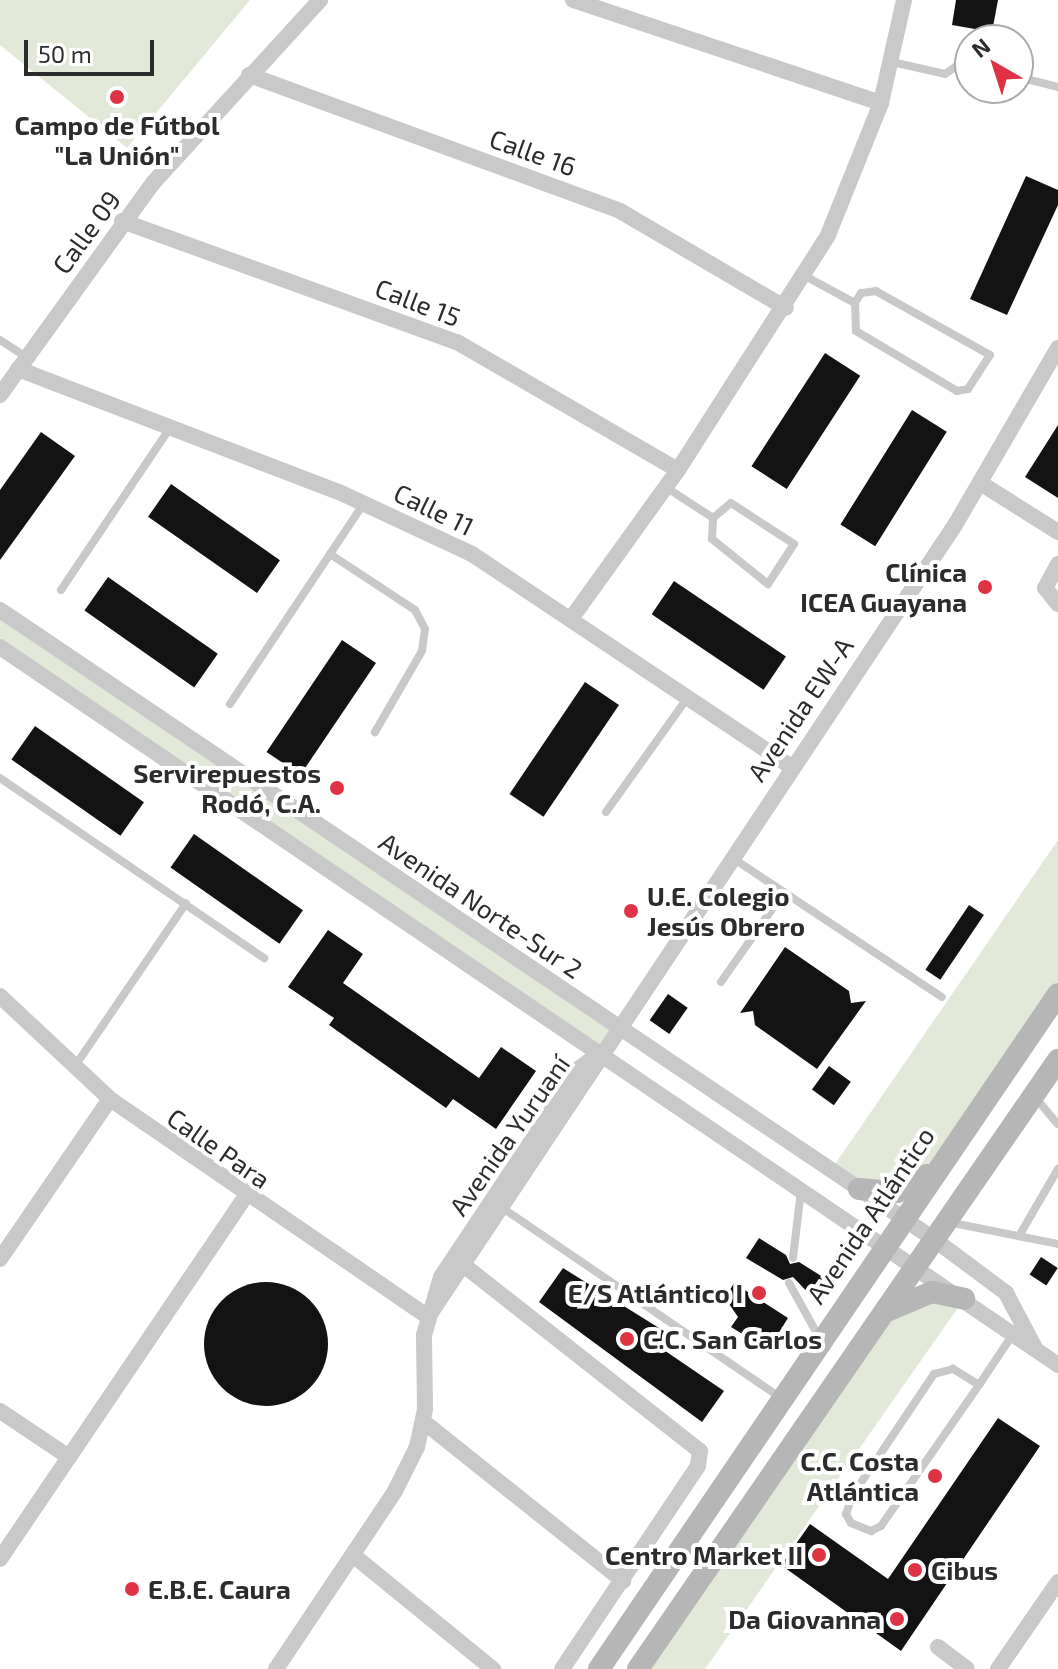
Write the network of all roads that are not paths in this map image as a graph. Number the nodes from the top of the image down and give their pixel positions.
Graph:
1 (320, 0) edge
2 (573, 0) edge
3 (904, 0) edge
4 (892, 62) junction
5 (954, 68) edge
6 (249, 75) junction
7 (1034, 81) edge
8 (1058, 87) edge
9 (881, 103) junction
10 (122, 221) junction
11 (805, 276) junction
12 (855, 303) junction
13 (786, 308) junction
14 (0, 340) edge
15 (1058, 348) edge
16 (22, 363) junction
17 (0, 395) edge
18 (170, 428) junction
19 (678, 470) junction
20 (982, 484) junction
21 (663, 486) junction
22 (364, 503) junction
23 (713, 518) junction
24 (1058, 532) edge
25 (330, 554) junction
26 (1058, 564) edge
27 (61, 590) dead end
28 (1058, 604) edge
29 (0, 610) edge
30 (573, 616) junction
31 (0, 647) edge
32 (689, 696) junction
33 (230, 704) dead end
34 (375, 732) dead end
35 (790, 766) junction
36 (0, 778) edge
37 (606, 812) dead end
38 (730, 857) junction
39 (784, 892) junction
40 (186, 903) junction
41 (264, 958) dead end
42 (721, 982) dead end
43 (1058, 994) edge
44 (0, 996) edge
45 (942, 997) dead end
46 (619, 1026) junction
47 (600, 1053) junction
48 (1058, 1060) edge
49 (75, 1067) junction
50 (1034, 1096) junction
51 (110, 1099) junction
52 (1058, 1124) edge
53 (934, 1169) junction
54 (1058, 1169) edge
55 (801, 1189) junction
56 (859, 1189) junction
57 (245, 1197) junction
58 (504, 1209) junction
59 (902, 1218) junction
60 (941, 1231) junction
61 (1019, 1236) junction
62 (884, 1244) junction
63 (1058, 1244) edge
64 (793, 1258) dead end
65 (0, 1259) edge
66 (917, 1266) junction
67 (466, 1267) junction
68 (789, 1283) dead end
69 (964, 1299) junction
70 (885, 1313) junction
71 (428, 1317) junction
72 (1013, 1334) junction
73 (820, 1339) junction
74 (1035, 1348) junction
75 (1058, 1365) edge
76 (979, 1385) junction
77 (781, 1398) junction
78 (0, 1411) edge
79 (424, 1422) junction
80 (69, 1457) junction
81 (353, 1555) junction
82 (0, 1559) edge
83 (623, 1581) junction
84 (1058, 1582) edge
85 (938, 1647) dead end
86 (276, 1669) edge
87 (493, 1669) edge
88 (562, 1669) edge
89 (599, 1669) edge
90 (638, 1669) edge
91 (967, 1669) edge
92 (998, 1669) edge

1 - 6 street, Calle 09
2 - 9 street
3 - 4 street
4 - 5 lane
4 - 9 street
6 - 10 street, Calle 09
6 - 13 street, Calle 16
7 - 8 lane
9 - 11 street
10 - 16 street, Calle 09
10 - 19 street, Calle 15
11 - 12 lane
11 - 13 street
12 - 12 lane
13 - 19 street
14 - 16 lane
15 - 20 street, Avenida EW-A
16 - 17 street, Calle 09
16 - 18 street, Calle 11
18 - 22 street, Calle 11
18 - 27 lane
19 - 21 street
20 - 24 street
20 - 35 street, Avenida EW-A
21 - 23 lane
21 - 30 street
22 - 25 lane
22 - 30 street, Calle 11
23 - 23 lane
25 - 33 lane
25 - 34 lane
26 - 28 street
29 - 46 street, Avenida Norte-Sur 2
30 - 32 street, Calle 11
31 - 47 street
32 - 35 street, Calle 11
32 - 37 lane
35 - 38 street, Avenida EW-A
36 - 40 lane
38 - 39 lane
38 - 46 street, Avenida EW-A
39 - 42 lane
39 - 45 lane
40 - 41 lane
40 - 49 lane
43 - 53 main road, Avenida Atlántico
44 - 49 street, Calle Para
46 - 47 street, Avenida EW-A
46 - 56 street, Avenida Norte-Sur 2
47 - 55 street
47 - 58 street, Avenida Yuruaní
47 - 71 street, Avenida Yuruaní
48 - 50 main road
49 - 51 street, Calle Para
50 - 52 lane
50 - 60 main road
51 - 57 street, Calle Para
51 - 65 street
53 - 56 main road
53 - 59 main road, Avenida Atlántico
54 - 61 lane
55 - 62 street
55 - 64 lane
56 - 59 street, Avenida Norte-Sur 2
57 - 71 street, Calle Para
57 - 80 street
58 - 67 street, Avenida Yuruaní
58 - 77 lane
59 - 60 street, Avenida Norte-Sur 2
59 - 62 main road, Avenida Atlántico
60 - 61 lane
60 - 66 main road
60 - 74 street, Avenida Norte-Sur 2
61 - 63 lane
62 - 66 street
62 - 73 main road, Avenida Atlántico
66 - 69 street
66 - 70 main road
67 - 71 street, Avenida Yuruaní
67 - 83 street
68 - 73 lane
69 - 70 main road
69 - 72 street
70 - 90 main road
71 - 79 street, Avenida Yuruaní
72 - 74 street
72 - 76 lane
73 - 77 main road, Avenida Atlántico
74 - 75 street
76 - 76 lane
77 - 89 main road, Avenida Atlántico
78 - 80 street
79 - 81 street, Avenida Yuruaní
79 - 83 street
80 - 82 street
81 - 86 street, Avenida Yuruaní
81 - 87 street
83 - 88 street
84 - 92 street
85 - 91 street

